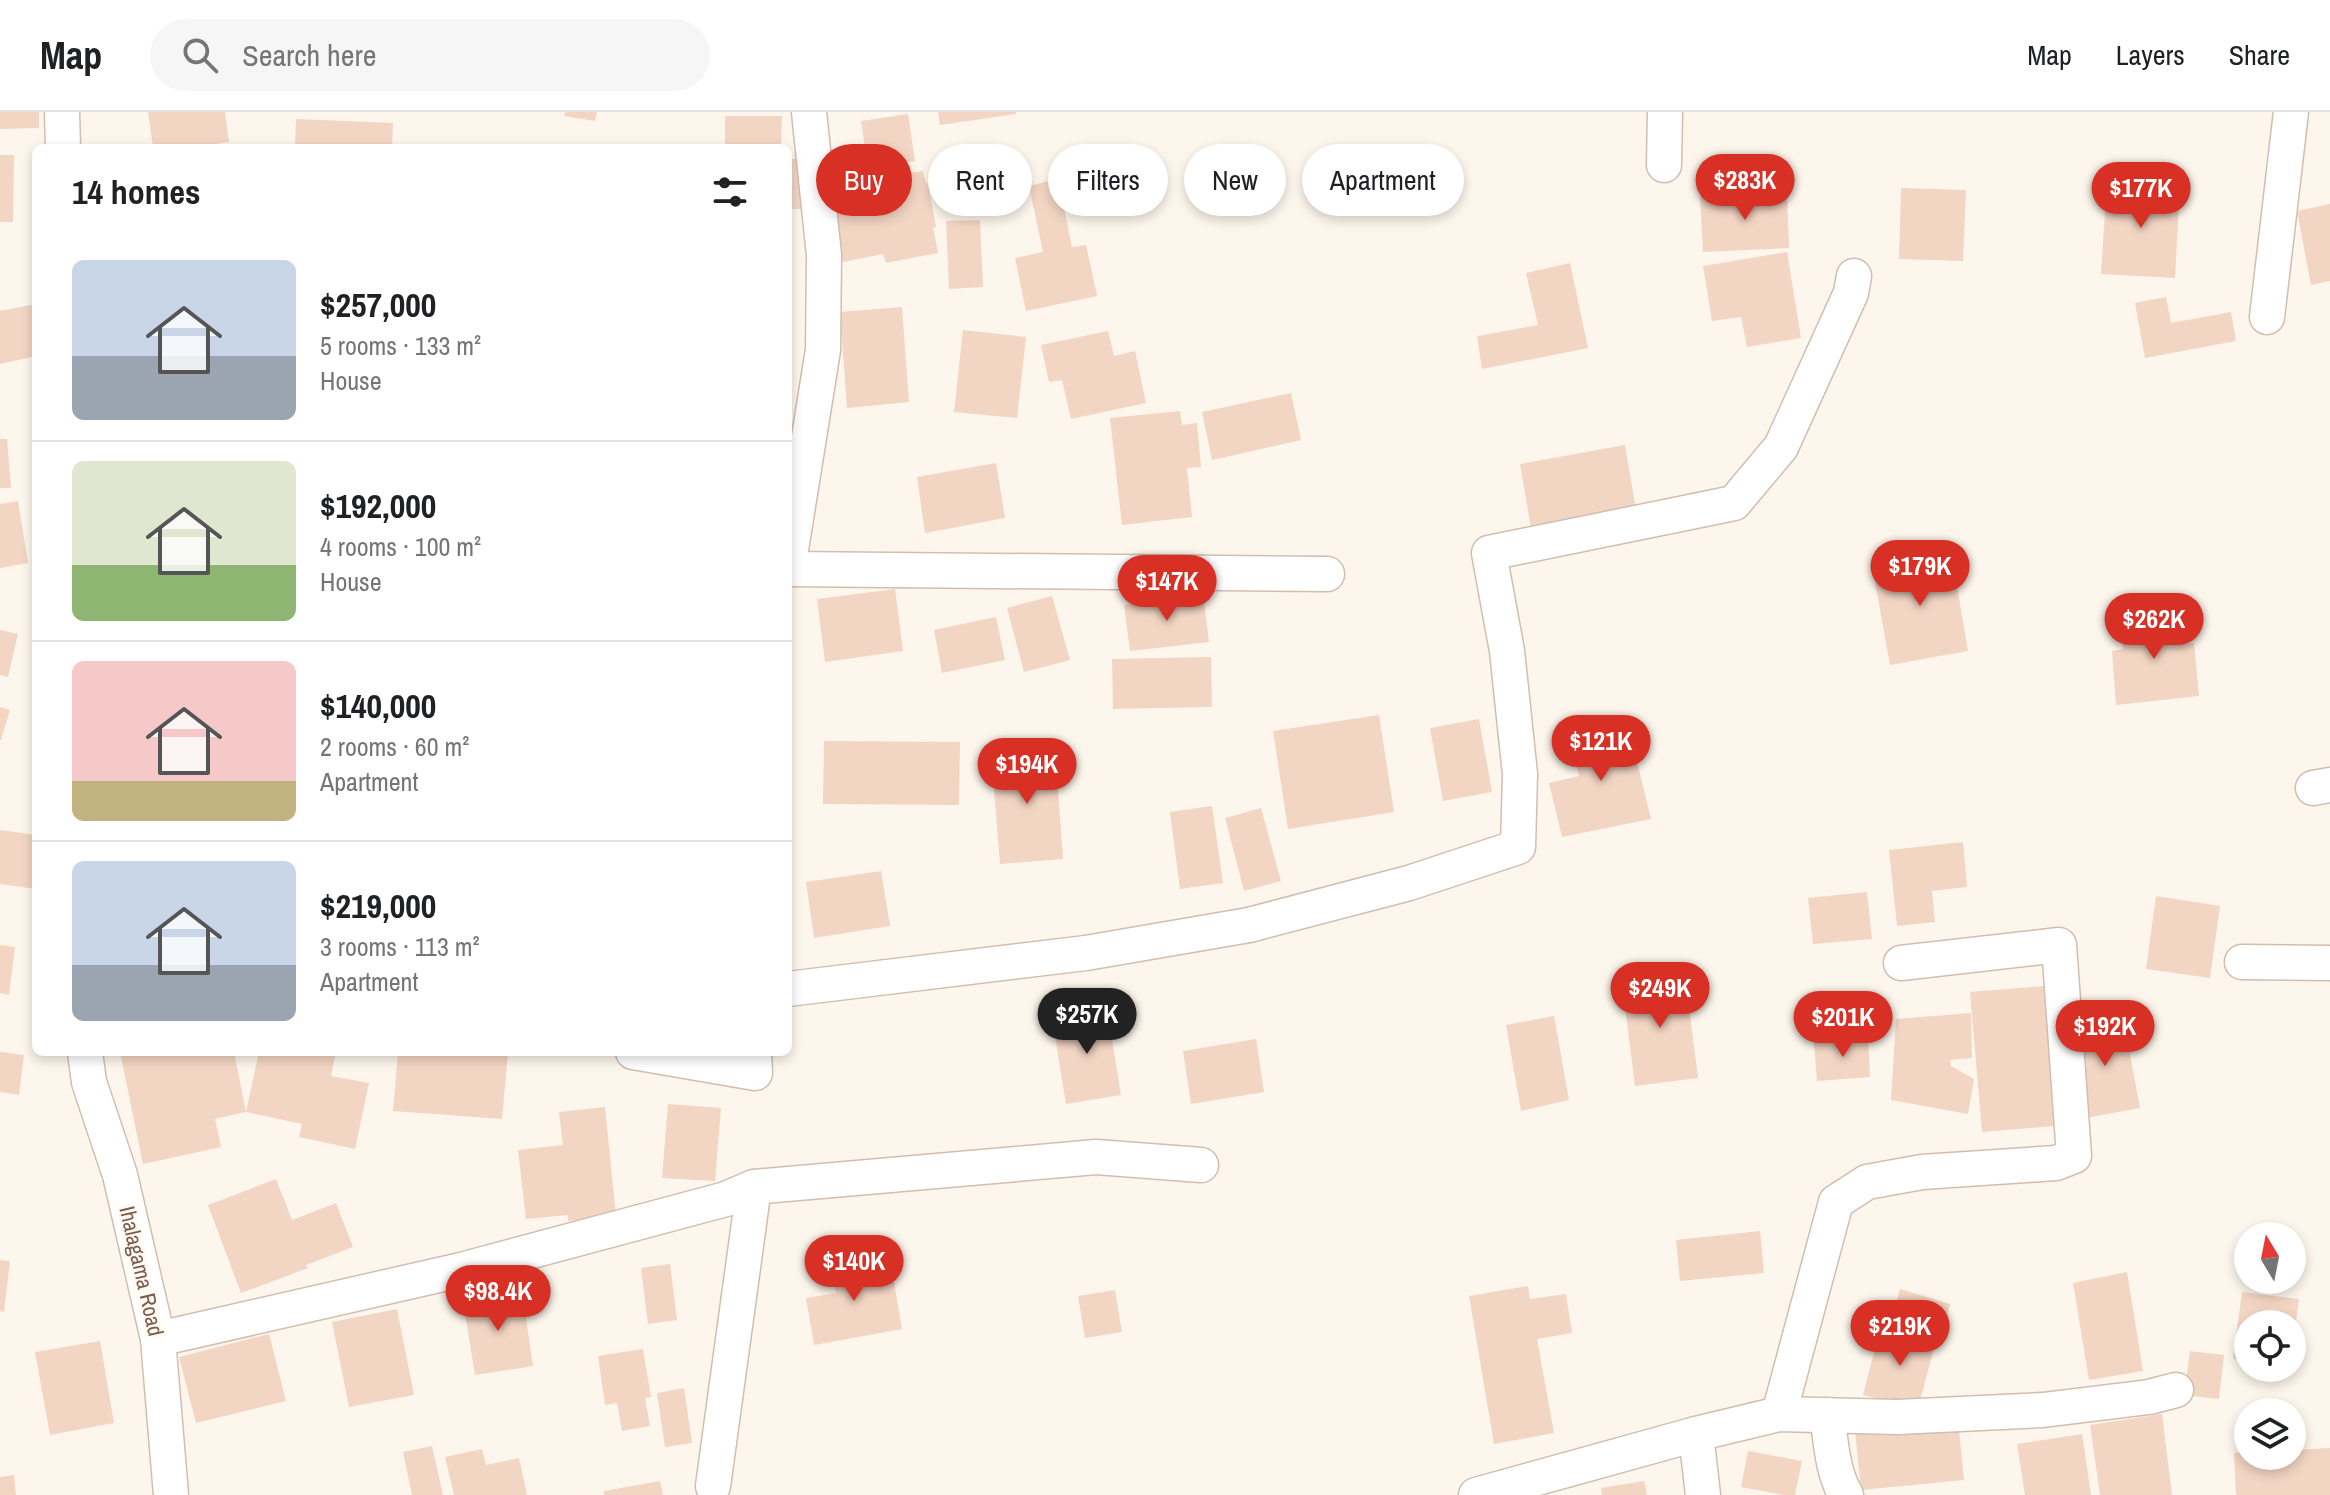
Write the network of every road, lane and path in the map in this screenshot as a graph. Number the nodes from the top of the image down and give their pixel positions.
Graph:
1 (62, 112) edge
2 (809, 112) edge
3 (1665, 112) edge
4 (2291, 112) edge
5 (63, 144) edge
6 (1664, 165) dead end
7 (1854, 276) dead end
8 (2267, 317) dead end
9 (792, 544) edge
10 (792, 569) edge
11 (1327, 574) dead end
12 (2242, 962) dead end
13 (1901, 963) dead end
14 (2330, 963) edge
15 (792, 989) edge
16 (86, 1056) edge
17 (656, 1056) edge
18 (754, 1056) edge
19 (1201, 1165) dead end
20 (754, 1187) junction
21 (158, 1339) junction
22 (2176, 1390) dead end
23 (1779, 1414) junction
24 (1827, 1415) junction
25 (1696, 1434) junction
26 (713, 1486) dead end
27 (171, 1495) edge
28 (1476, 1495) edge
29 (1703, 1495) edge
30 (1846, 1495) edge

1 - 5 street
2 - 9 street
3 - 6 street
4 - 8 street
7 - 15 street
10 - 11 street
12 - 14 street
13 - 23 street
16 - 21 street, Ihalagama Road
17 - 18 street
19 - 20 street
20 - 21 street
20 - 26 street
21 - 27 street, Ihalagama Road
22 - 24 street
23 - 24 street
23 - 25 street
24 - 30 street
25 - 28 street
25 - 29 street

